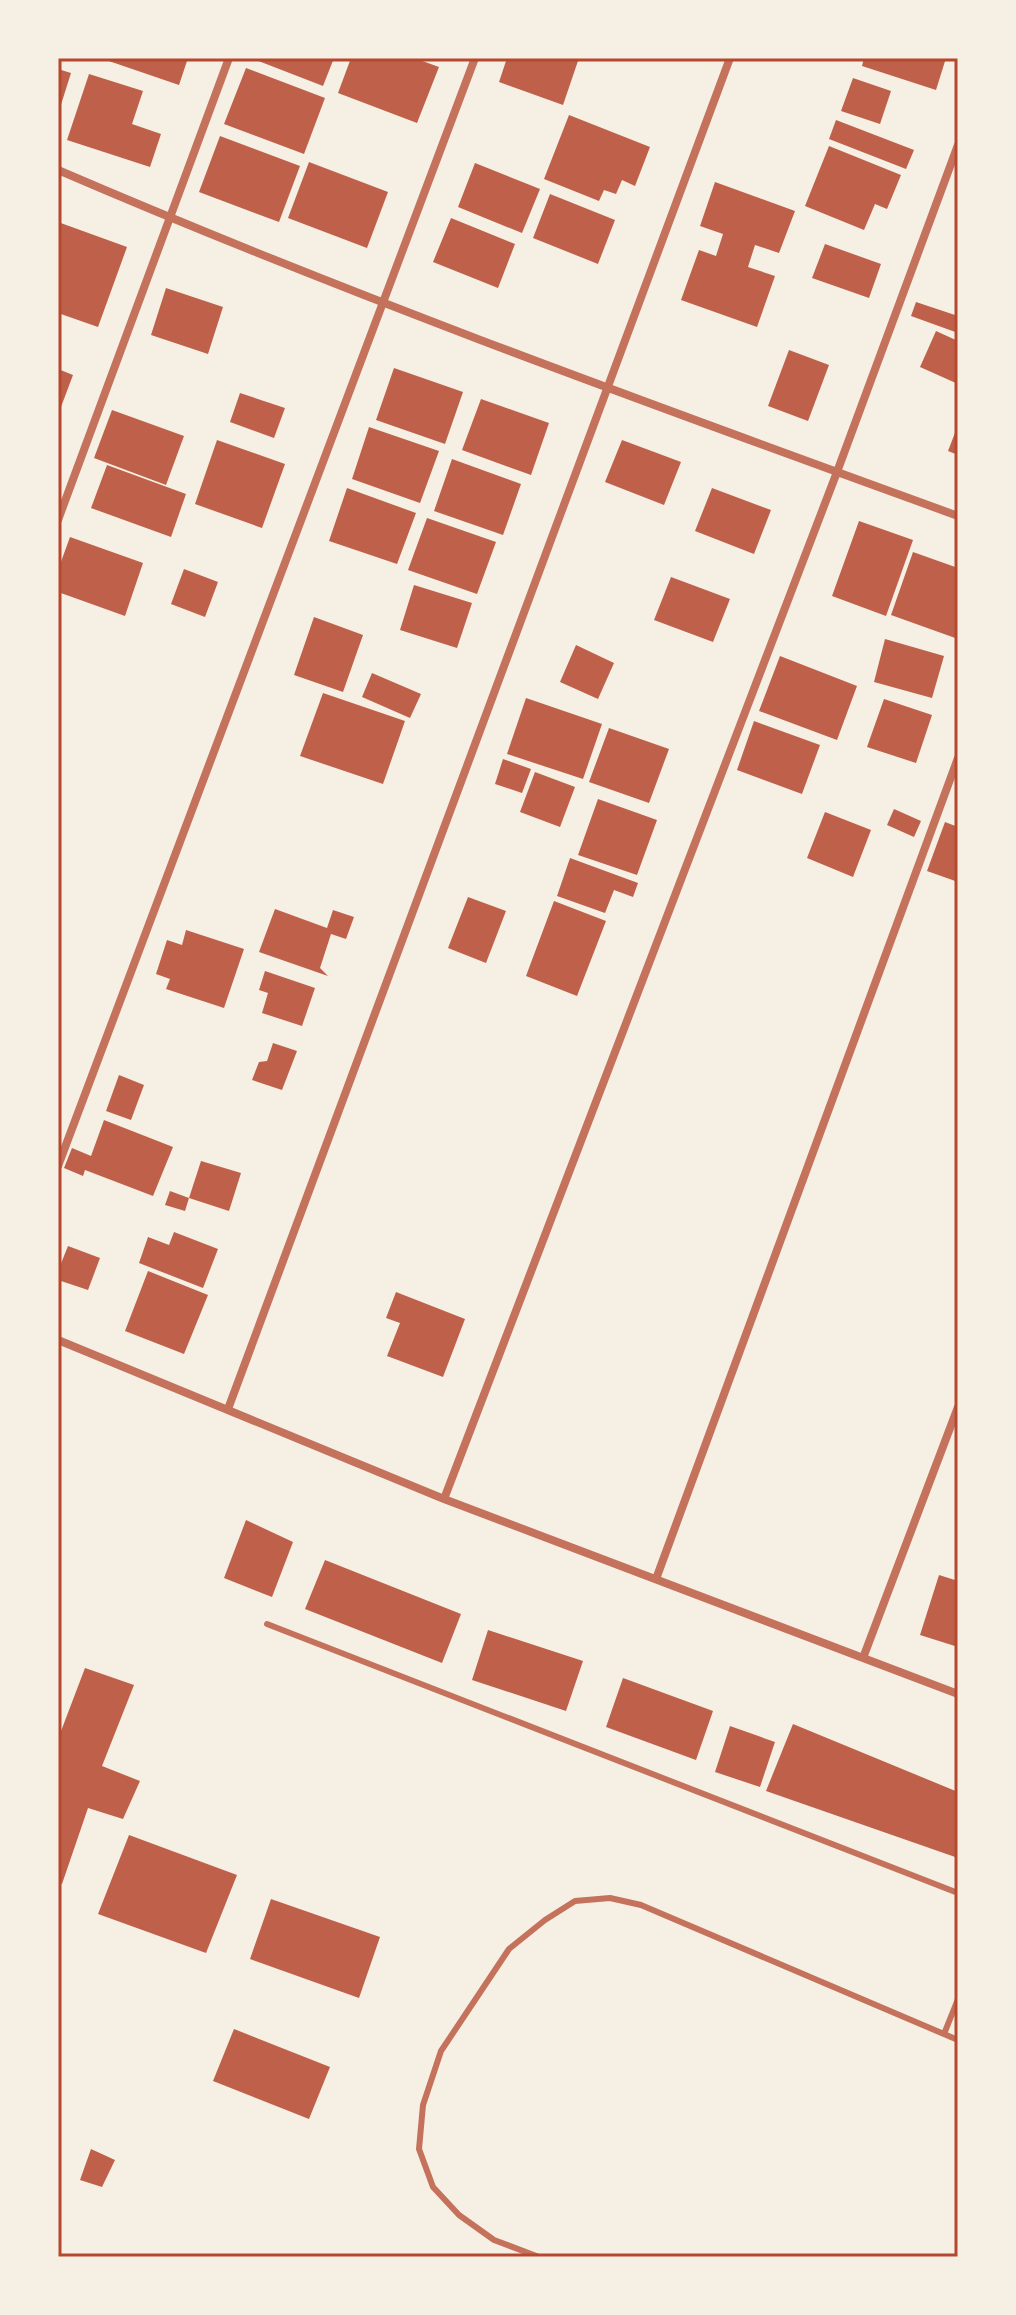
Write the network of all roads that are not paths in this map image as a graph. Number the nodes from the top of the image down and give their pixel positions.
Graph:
1 (229, 58) edge
2 (475, 58) edge
3 (730, 58) edge
4 (958, 145) edge
5 (58, 170) edge
6 (168, 217) junction
7 (384, 302) junction
8 (609, 387) junction
9 (837, 472) junction
10 (958, 516) edge
11 (58, 520) edge
12 (958, 758) edge
13 (58, 1166) edge
14 (58, 1340) edge
15 (958, 1407) edge
16 (228, 1409) junction
17 (444, 1499) junction
18 (656, 1579) junction
19 (267, 1624) dead end
20 (863, 1658) junction
21 (958, 1694) edge
22 (958, 1893) edge
23 (958, 1999) edge
24 (944, 2034) junction
25 (958, 2040) edge
26 (539, 2257) edge

1 - 6 street
2 - 7 street
3 - 8 street
4 - 9 street
5 - 6 street
6 - 7 street
6 - 11 street
7 - 8 street
7 - 13 street
8 - 9 street
8 - 16 street
9 - 10 street
9 - 17 street
12 - 18 street
14 - 16 street
15 - 20 street
16 - 17 street
17 - 18 street
18 - 20 street
19 - 22 lane
20 - 21 street
23 - 24 lane
24 - 25 lane
24 - 26 lane

